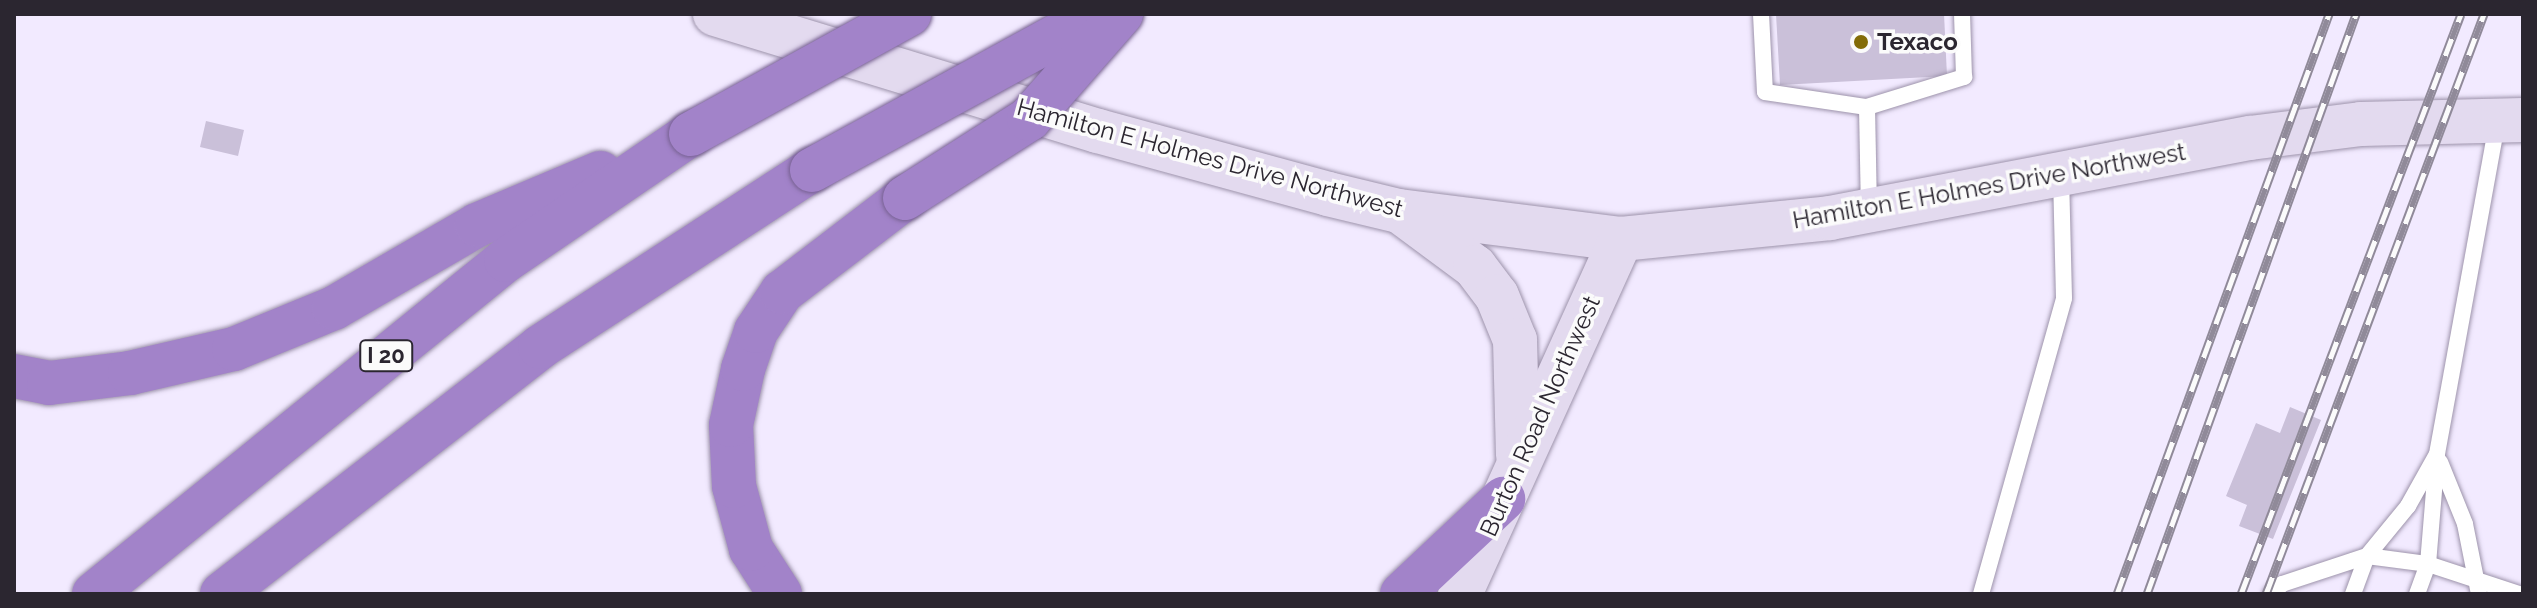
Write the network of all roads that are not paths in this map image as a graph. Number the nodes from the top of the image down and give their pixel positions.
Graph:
1 (715, 14) edge
2 (909, 14) edge
3 (1097, 14) edge
4 (1121, 14) edge
5 (1761, 14) edge
6 (1962, 14) edge
7 (1867, 107) junction
8 (2511, 120) edge
9 (691, 134) junction
10 (2061, 174) junction
11 (1399, 211) junction
12 (1869, 211) junction
13 (1621, 239) junction
14 (14, 376) edge
15 (2437, 454) junction
16 (1510, 483) junction
17 (2367, 556) junction
18 (2428, 564) junction
19 (2479, 587) edge
20 (94, 594) edge
21 (222, 594) edge
22 (780, 594) edge
23 (1402, 594) edge
24 (1460, 594) edge
25 (1981, 594) edge
26 (2271, 594) edge
27 (2353, 594) edge
28 (2417, 594) edge
29 (2519, 594) edge

1 - 11 main road, Hamilton E Holmes Drive Northwest
2 - 9 highway, I 20, bridge
3 - 21 highway, bridge
4 - 22 highway, bridge
5 - 7 lane
6 - 7 lane
7 - 12 lane
8 - 10 main road, Hamilton E Holmes Drive Northwest
8 - 15 lane
9 - 14 highway
9 - 20 highway, I 20
10 - 12 main road, Hamilton E Holmes Drive Northwest
10 - 25 lane
11 - 13 main road, Hamilton E Holmes Drive Northwest
11 - 16 main road
12 - 13 main road, Hamilton E Holmes Drive Northwest
13 - 16 main road, Burton Road Northwest
15 - 17 lane
15 - 18 lane
15 - 19 lane
16 - 23 highway
16 - 24 main road, Burton Road Northwest
17 - 18 lane
17 - 26 lane
17 - 27 lane
18 - 19 lane
18 - 28 lane
19 - 29 lane

